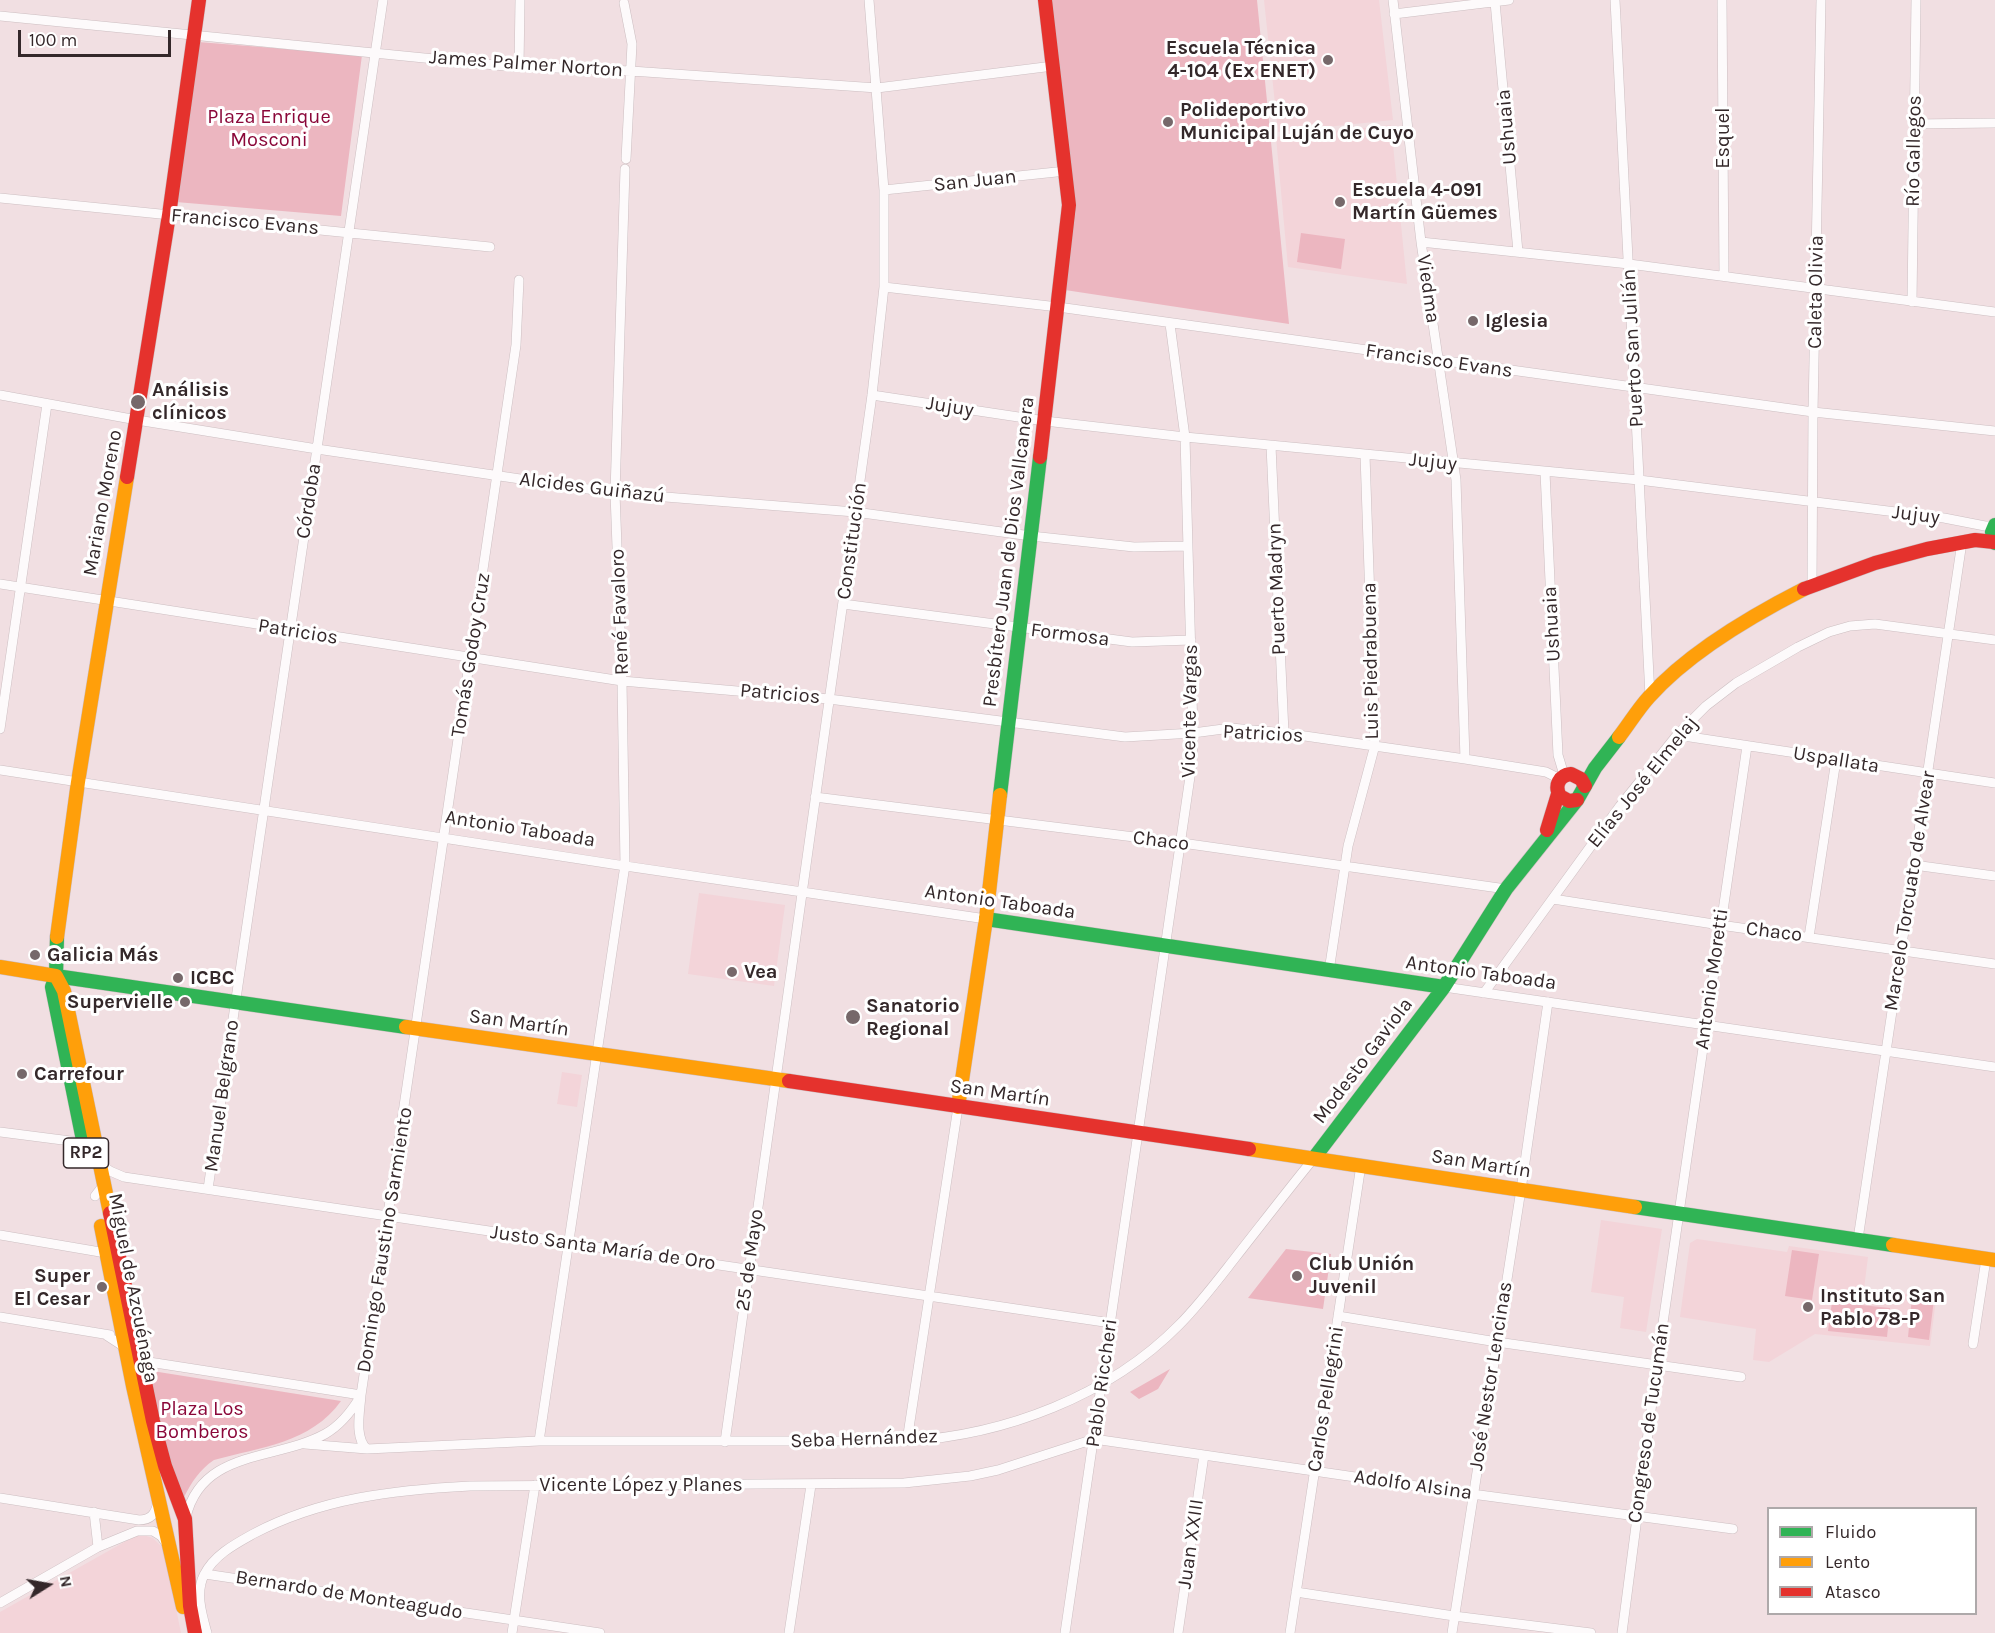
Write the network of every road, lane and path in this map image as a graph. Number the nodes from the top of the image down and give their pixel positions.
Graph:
1 (199, 0) edge
2 (383, 0) edge
3 (520, 0) edge
4 (868, 0) edge
5 (1045, 0) edge
6 (1393, 0) edge
7 (1509, 0) edge
8 (1615, 0) edge
9 (1722, 0) edge
10 (1821, 0) edge
11 (1916, 0) edge
12 (1495, 2) junction
13 (624, 3) dead end
14 (1394, 14) junction
15 (0, 16) edge
16 (194, 34) junction
17 (375, 52) junction
18 (1053, 66) junction
19 (519, 67) junction
20 (631, 71) junction
21 (877, 88) junction
22 (1995, 123) edge
23 (1914, 124) junction
24 (1066, 171) junction
25 (884, 190) junction
26 (0, 198) edge
27 (169, 215) junction
28 (348, 232) junction
29 (1422, 242) junction
30 (490, 247) dead end
31 (1518, 252) junction
32 (1629, 264) junction
33 (1724, 276) junction
34 (519, 280) dead end
35 (884, 287) junction
36 (1816, 289) junction
37 (1912, 302) junction
38 (1058, 307) junction
39 (1995, 312) edge
40 (1170, 324) junction
41 (1438, 361) junction
42 (1634, 388) junction
43 (872, 394) junction
44 (0, 395) edge
45 (47, 404) junction
46 (1814, 412) junction
47 (137, 420) junction
48 (1045, 421) junction
49 (1995, 431) edge
50 (1185, 437) junction
51 (1271, 446) junction
52 (317, 449) junction
53 (1365, 455) junction
54 (1455, 464) junction
55 (1545, 472) junction
56 (497, 477) junction
57 (1639, 480) junction
58 (615, 493) junction
59 (1814, 503) junction
60 (855, 512) junction
61 (1994, 534) edge
62 (1031, 536) junction
63 (1969, 541) junction
64 (1188, 546) junction
65 (0, 584) edge
66 (1812, 585) junction
67 (20, 588) junction
68 (106, 602) junction
69 (843, 604) junction
70 (1019, 629) junction
71 (290, 630) junction
72 (1949, 634) junction
73 (1191, 640) junction
74 (1995, 640) edge
75 (470, 658) junction
76 (622, 681) junction
77 (1650, 696) junction
78 (829, 699) junction
79 (1008, 722) junction
80 (0, 729) edge
81 (1193, 733) junction
82 (1284, 733) junction
83 (1677, 735) junction
84 (1374, 745) junction
85 (1747, 746) junction
86 (1466, 759) junction
87 (1836, 760) junction
88 (1595, 768) junction
89 (0, 770) edge
90 (1928, 773) junction
91 (1567, 776) junction
92 (78, 782) junction
93 (1995, 783) edge
94 (1585, 786) junction
95 (1558, 795) junction
96 (815, 797) junction
97 (1576, 800) junction
98 (264, 812) junction
99 (997, 821) junction
100 (443, 837) junction
101 (1544, 839) junction
102 (1182, 843) junction
103 (625, 865) junction
104 (1914, 865) junction
105 (1345, 866) junction
106 (1995, 876) edge
107 (1506, 889) junction
108 (802, 893) junction
109 (1553, 899) junction
110 (986, 919) junction
111 (1720, 925) junction
112 (1809, 937) junction
113 (1166, 946) junction
114 (1901, 950) junction
115 (1995, 964) edge
116 (0, 967) edge
117 (1329, 971) junction
118 (56, 976) junction
119 (1444, 987) junction
120 (1484, 993) junction
121 (236, 1002) junction
122 (1548, 1002) junction
123 (1706, 1025) junction
124 (417, 1029) junction
125 (1886, 1052) junction
126 (597, 1054) junction
127 (1995, 1067) edge
128 (776, 1078) junction
129 (958, 1107) junction
130 (0, 1132) edge
131 (1140, 1132) junction
132 (89, 1143) junction
133 (1314, 1158) junction
134 (98, 1163) junction
135 (1361, 1165) junction
136 (124, 1177) junction
137 (99, 1190) junction
138 (208, 1190) junction
139 (1521, 1190) junction
140 (1679, 1213) junction
141 (387, 1216) junction
142 (0, 1235) edge
143 (1858, 1239) junction
144 (569, 1242) junction
145 (106, 1253) junction
146 (1991, 1260) edge
147 (749, 1269) junction
148 (929, 1296) junction
149 (129, 1312) junction
150 (1338, 1316) junction
151 (0, 1317) edge
152 (1111, 1323) junction
153 (121, 1330) junction
154 (106, 1335) junction
155 (1497, 1342) junction
156 (1973, 1344) dead end
157 (124, 1347) junction
158 (139, 1357) junction
159 (1657, 1364) junction
160 (1741, 1377) dead end
161 (1102, 1383) junction
162 (361, 1395) junction
163 (1094, 1439) junction
164 (539, 1441) junction
165 (907, 1441) junction
166 (725, 1442) junction
167 (305, 1444) junction
168 (367, 1449) junction
169 (1204, 1455) junction
170 (1315, 1471) junction
171 (535, 1485) junction
172 (811, 1485) junction
173 (1472, 1494) junction
174 (0, 1498) edge
175 (159, 1500) junction
176 (94, 1512) junction
177 (1636, 1516) junction
178 (185, 1519) junction
179 (1733, 1529) dead end
180 (98, 1547) junction
181 (172, 1557) junction
182 (205, 1574) junction
183 (1296, 1592) junction
184 (0, 1603) edge
185 (1454, 1616) junction
186 (514, 1620) junction
187 (1538, 1629) edge
188 (189, 1633) edge
189 (195, 1633) edge
190 (207, 1633) edge
191 (512, 1633) edge
192 (600, 1633) edge
193 (789, 1633) edge
194 (1065, 1633) edge
195 (1178, 1633) edge
196 (1290, 1633) edge
197 (1452, 1633) edge
198 (1591, 1633) edge
199 (1622, 1633) edge

1 - 16 street, Mariano Moreno
2 - 17 street, Córdoba
3 - 19 street
4 - 21 street, Constitución
5 - 18 street, Presbítero Juan de Dios Vallcanera
6 - 14 street, Viedma
7 - 12 street
8 - 32 street, Puerto San Julián
9 - 33 street, Esquel
10 - 36 street, Caleta Olivia
11 - 23 street, Río Gallegos
12 - 14 street
12 - 31 street, Ushuaia
13 - 20 street, René Favaloro
14 - 29 street, Viedma
15 - 16 street, James Palmer Norton
16 - 17 street, James Palmer Norton
16 - 27 street, Mariano Moreno
17 - 19 street, James Palmer Norton
17 - 28 street, Córdoba
18 - 21 street, James Palmer Norton
18 - 24 street, Presbítero Juan de Dios Vallcanera
19 - 20 street, James Palmer Norton
20 - 21 street, James Palmer Norton
20 - 58 street, René Favaloro
21 - 25 street, Constitución
22 - 23 street
23 - 37 street, Río Gallegos
24 - 25 street, San Juan
24 - 38 street, Presbítero Juan de Dios Vallcanera
25 - 35 street, Constitución
26 - 27 street, Francisco Evans
27 - 28 street, Francisco Evans
27 - 47 street, Mariano Moreno
28 - 30 street, Francisco Evans
28 - 52 street, Córdoba
29 - 31 street
29 - 41 street, Viedma
31 - 32 street
32 - 33 street
32 - 42 street, Puerto San Julián
33 - 36 street
34 - 56 street, Tomás Godoy Cruz
35 - 38 street, Francisco Evans
35 - 43 street, Constitución
36 - 37 street
36 - 46 street, Caleta Olivia
37 - 39 street
38 - 40 street, Francisco Evans
38 - 48 street, Presbítero Juan de Dios Vallcanera
40 - 41 street, Francisco Evans
40 - 50 street, Vicente Vargas
41 - 42 street, Francisco Evans
41 - 54 street, Viedma
42 - 46 street, Francisco Evans
42 - 57 street, Puerto San Julián
43 - 48 street, Jujuy
43 - 60 street, Constitución
44 - 45 street, Alcides Guiñazú
45 - 47 street, Alcides Guiñazú
45 - 67 street
46 - 49 street, Francisco Evans
46 - 59 street, Caleta Olivia
47 - 52 street, Alcides Guiñazú
47 - 68 street, Mariano Moreno
48 - 50 street, Jujuy
48 - 62 street, Presbítero Juan de Dios Vallcanera
50 - 51 street, Jujuy
50 - 64 street, Vicente Vargas
51 - 53 street, Jujuy
51 - 82 street, Puerto Madryn
52 - 56 street, Alcides Guiñazú
52 - 71 street, Córdoba
53 - 54 street, Jujuy
53 - 84 street, Luis Piedrabuena
54 - 55 street, Jujuy
54 - 86 street, Viedma
55 - 57 street, Jujuy
55 - 91 street, Ushuaia
56 - 58 street, Alcides Guiñazú
56 - 75 street, Tomás Godoy Cruz
57 - 59 street, Jujuy
57 - 77 street, Puerto San Julián
58 - 60 street, Alcides Guiñazú
58 - 76 street, René Favaloro
59 - 61 street, Jujuy
59 - 66 street, Caleta Olivia
60 - 62 street, Alcides Guiñazú
60 - 69 street, Constitución
61 - 63 street, Modesto Gaviola
62 - 64 street, Alcides Guiñazú
62 - 70 street, Presbítero Juan de Dios Vallcanera
63 - 66 street, Modesto Gaviola
63 - 72 street, Marcelo Torcuato de Alvear
64 - 73 street, Vicente Vargas
65 - 67 street, Patricios
66 - 77 street, Modesto Gaviola
67 - 68 street, Patricios
67 - 80 street
68 - 71 street, Patricios
68 - 92 street, Mariano Moreno
69 - 70 street, Formosa
69 - 78 street, Constitución
70 - 73 street, Formosa
70 - 79 street, Presbítero Juan de Dios Vallcanera
71 - 75 street, Patricios
71 - 98 street, Córdoba
72 - 74 street
72 - 83 street, Elías José Elmelaj
72 - 90 street, Marcelo Torcuato de Alvear
73 - 81 street, Vicente Vargas
75 - 76 street, Patricios
75 - 100 street, Tomás Godoy Cruz
76 - 78 street, Patricios
76 - 103 street, René Favaloro
77 - 88 street, Modesto Gaviola
78 - 79 street, Patricios
78 - 96 street, Constitución
79 - 81 street, Patricios
79 - 99 street, Presbítero Juan de Dios Vallcanera
81 - 82 street, Patricios
81 - 102 street, Vicente Vargas
82 - 84 street, Patricios
83 - 85 street, Uspallata
83 - 109 street, Elías José Elmelaj
84 - 86 street, Patricios
84 - 105 street, Luis Piedrabuena
85 - 87 street, Uspallata
85 - 111 street, Antonio Moretti
86 - 91 street, Patricios
87 - 90 street, Uspallata
87 - 112 street
88 - 91 street
88 - 94 street, Modesto Gaviola
89 - 92 street, Antonio Taboada
90 - 93 street, Uspallata
90 - 104 street, Marcelo Torcuato de Alvear
91 - 94 street
91 - 95 street
92 - 98 street, Antonio Taboada
92 - 118 street, Mariano Moreno
94 - 97 street, Modesto Gaviola
95 - 97 street
95 - 101 street, Modesto Gaviola
96 - 99 street, Chaco
96 - 108 street, Constitución
97 - 101 street, Modesto Gaviola
98 - 100 street, Antonio Taboada
98 - 121 street, Córdoba
99 - 102 street, Chaco
99 - 110 street, Presbítero Juan de Dios Vallcanera
100 - 103 street, Antonio Taboada
100 - 124 street, Tomás Godoy Cruz
101 - 107 street, Modesto Gaviola
102 - 105 street, Chaco
102 - 113 street, Vicente Vargas
103 - 108 street, Antonio Taboada
103 - 126 street, René Favaloro
104 - 106 street
104 - 114 street, Marcelo Torcuato de Alvear
105 - 107 street, Chaco
105 - 117 street, Luis Piedrabuena
107 - 119 street, Modesto Gaviola
108 - 110 street, Antonio Taboada
108 - 128 street, Constitución
109 - 111 street, Chaco
109 - 120 street, Elías José Elmelaj
110 - 113 street, Antonio Taboada
110 - 129 street, Presbítero Juan de Dios Vallcanera
111 - 112 street, Chaco
111 - 123 street, Antonio Moretti
112 - 114 street, Chaco
113 - 117 street, Antonio Taboada
113 - 131 street, Vicente Vargas
114 - 115 street, Chaco
114 - 125 street, Marcelo Torcuato de Alvear
116 - 118 street, San Martín
117 - 119 street, Antonio Taboada
118 - 121 street, San Martín
118 - 132 street, Miguel de Azcuénaga / RP2
119 - 120 street, Antonio Taboada
119 - 133 street, Modesto Gaviola
120 - 122 street, Antonio Taboada
121 - 124 street, San Martín
121 - 138 street, Manuel Belgrano
122 - 123 street, Antonio Taboada
122 - 139 street, José Nestor Lencinas
123 - 125 street, Antonio Taboada
123 - 140 street, Antonio Moretti
124 - 126 street, San Martín
124 - 141 street, Domingo Faustino Sarmiento
125 - 127 street, Antonio Taboada
125 - 143 street, Marcelo Torcuato de Alvear
126 - 128 street, San Martín
126 - 144 street, René Favaloro
128 - 129 street, San Martín
128 - 147 street, 25 de Mayo
129 - 131 street, San Martín
129 - 148 street
130 - 132 street
131 - 133 street, San Martín
131 - 152 street, Pablo Riccheri
132 - 134 street, Miguel de Azcuénaga / RP2
132 - 137 street, Miguel de Azcuénaga / RP2
133 - 135 street, San Martín
133 - 161 street, Seba Hernández
134 - 136 street, Justo Santa María de Oro
134 - 137 street, Miguel de Azcuénaga / RP2
135 - 139 street, San Martín
135 - 150 street, Carlos Pellegrini
136 - 137 street
136 - 138 street, Justo Santa María de Oro
137 - 145 street, Miguel de Azcuénaga / RP2
137 - 149 street, Miguel de Azcuénaga / RP2
138 - 141 street, Justo Santa María de Oro
139 - 140 street, San Martín
139 - 155 street, José Nestor Lencinas
140 - 143 street, San Martín
140 - 159 street, Congreso de Tucumán
141 - 144 street, Justo Santa María de Oro
141 - 162 street, Domingo Faustino Sarmiento
142 - 145 street
143 - 146 street, San Martín
144 - 147 street, Justo Santa María de Oro
144 - 164 street, René Favaloro
145 - 153 street, Miguel de Azcuénaga / RP2
146 - 156 street
147 - 148 street, Justo Santa María de Oro
147 - 166 street, 25 de Mayo
148 - 152 street, Justo Santa María de Oro
148 - 165 street
149 - 153 street
149 - 158 street, Miguel de Azcuénaga / RP2
150 - 155 street
150 - 170 street, Carlos Pellegrini
151 - 154 street
152 - 161 street, Pablo Riccheri
153 - 154 street
153 - 157 street, Miguel de Azcuénaga / RP2
154 - 157 street
155 - 159 street
155 - 173 street, José Nestor Lencinas
157 - 158 street
157 - 175 street, Miguel de Azcuénaga / RP2
158 - 162 street
158 - 178 street, Miguel de Azcuénaga / RP2
159 - 160 street
159 - 177 street, Congreso de Tucumán
161 - 163 street, Pablo Riccheri
161 - 165 street, Seba Hernández
162 - 167 street, Seba Hernández
162 - 168 street, Domingo Faustino Sarmiento
163 - 169 street, Adolfo Alsina
163 - 172 street, Vicente López y Planes
163 - 194 street, Pablo Riccheri
164 - 166 street, Seba Hernández
164 - 168 street, Seba Hernández
165 - 166 street, Seba Hernández
167 - 168 street, Seba Hernández
167 - 178 street, Seba Hernández
169 - 170 street, Adolfo Alsina
169 - 195 street, Juan XXIII
170 - 173 street, Adolfo Alsina
170 - 183 street, Carlos Pellegrini
171 - 172 street, Vicente López y Planes
171 - 182 street, Vicente López y Planes
171 - 186 street
172 - 193 street
173 - 177 street, Adolfo Alsina
173 - 185 street, José Nestor Lencinas
174 - 176 street
175 - 176 street
175 - 181 street, Miguel de Azcuénaga / RP2
176 - 180 street
177 - 179 street, Adolfo Alsina
177 - 199 street, Congreso de Tucumán
178 - 189 street, Miguel de Azcuénaga / RP2
180 - 181 street
180 - 184 street
181 - 188 street, Miguel de Azcuénaga / RP2
182 - 186 street, Bernardo de Monteagudo
182 - 190 street
183 - 185 street
183 - 196 street, Carlos Pellegrini
185 - 187 street
185 - 197 street, José Nestor Lencinas
186 - 191 street
186 - 192 street, Bernardo de Monteagudo
187 - 198 street

